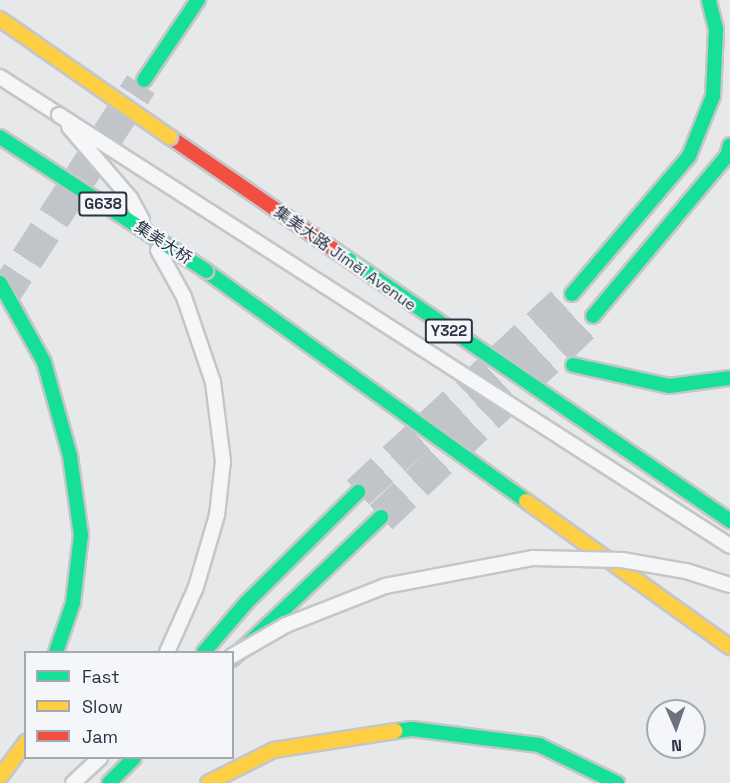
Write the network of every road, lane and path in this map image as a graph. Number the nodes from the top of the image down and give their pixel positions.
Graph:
1 (198, 0) edge
2 (709, 0) edge
3 (0, 19) edge
4 (0, 77) edge
5 (144, 80) tunnel mouth
6 (59, 115) junction
7 (0, 137) edge
8 (730, 145) edge
9 (0, 283) edge
10 (572, 294) tunnel mouth
11 (593, 316) tunnel mouth
12 (573, 365) dead end
13 (730, 378) edge
14 (358, 492) tunnel mouth
15 (381, 517) tunnel mouth
16 (730, 522) edge
17 (730, 546) edge
18 (730, 585) edge
19 (730, 647) edge
20 (56, 651) edge
21 (167, 651) edge
22 (205, 651) edge
23 (234, 656) edge
24 (234, 657) edge
25 (24, 745) edge
26 (99, 759) edge
27 (112, 759) edge
28 (133, 759) edge
29 (0, 777) edge
30 (73, 783) edge
31 (91, 783) edge
32 (109, 783) edge
33 (208, 783) edge
34 (618, 783) edge

1 - 5 main road
2 - 10 main road
3 - 16 main road, 集美大路 Jíměi Avenue / Y322, bridge
4 - 6 lane
6 - 17 lane, bridge
6 - 21 lane, bridge
7 - 19 main road, 集美大桥 / G638, bridge
8 - 11 main road
9 - 20 main road
12 - 13 main road
14 - 22 main road
15 - 23 main road
18 - 24 lane, bridge
25 - 29 main road
26 - 30 lane
27 - 31 main road
28 - 32 main road
33 - 34 main road

